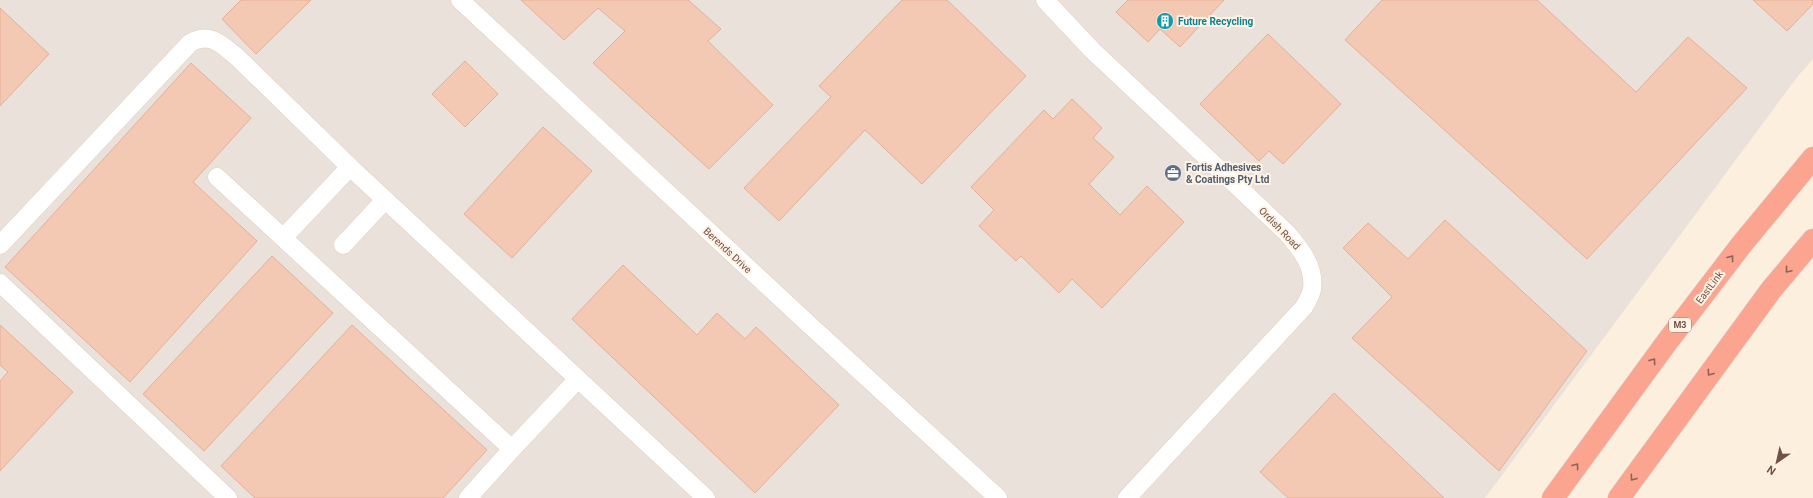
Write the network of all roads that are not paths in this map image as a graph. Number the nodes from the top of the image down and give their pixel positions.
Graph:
1 (460, 0) edge
2 (1045, 0) edge
3 (1813, 158) edge
4 (350, 168) junction
5 (217, 177) dead end
6 (385, 200) junction
7 (283, 238) junction
8 (1813, 240) edge
9 (0, 245) edge
10 (343, 245) dead end
11 (0, 283) edge
12 (578, 379) junction
13 (512, 449) junction
14 (228, 498) edge
15 (468, 498) edge
16 (706, 498) edge
17 (998, 498) edge
18 (1127, 498) edge
19 (1553, 498) edge
20 (1619, 498) edge

1 - 17 street, Berends Drive
2 - 18 street, Ordish Road
19 -> 3 highway, EastLink / M3
4 - 6 street
4 - 7 street
4 - 9 street
5 - 7 street
6 - 10 street
6 - 12 street
7 - 13 street
8 -> 20 highway
11 - 14 street
12 - 13 street
12 - 16 street
13 - 15 street

